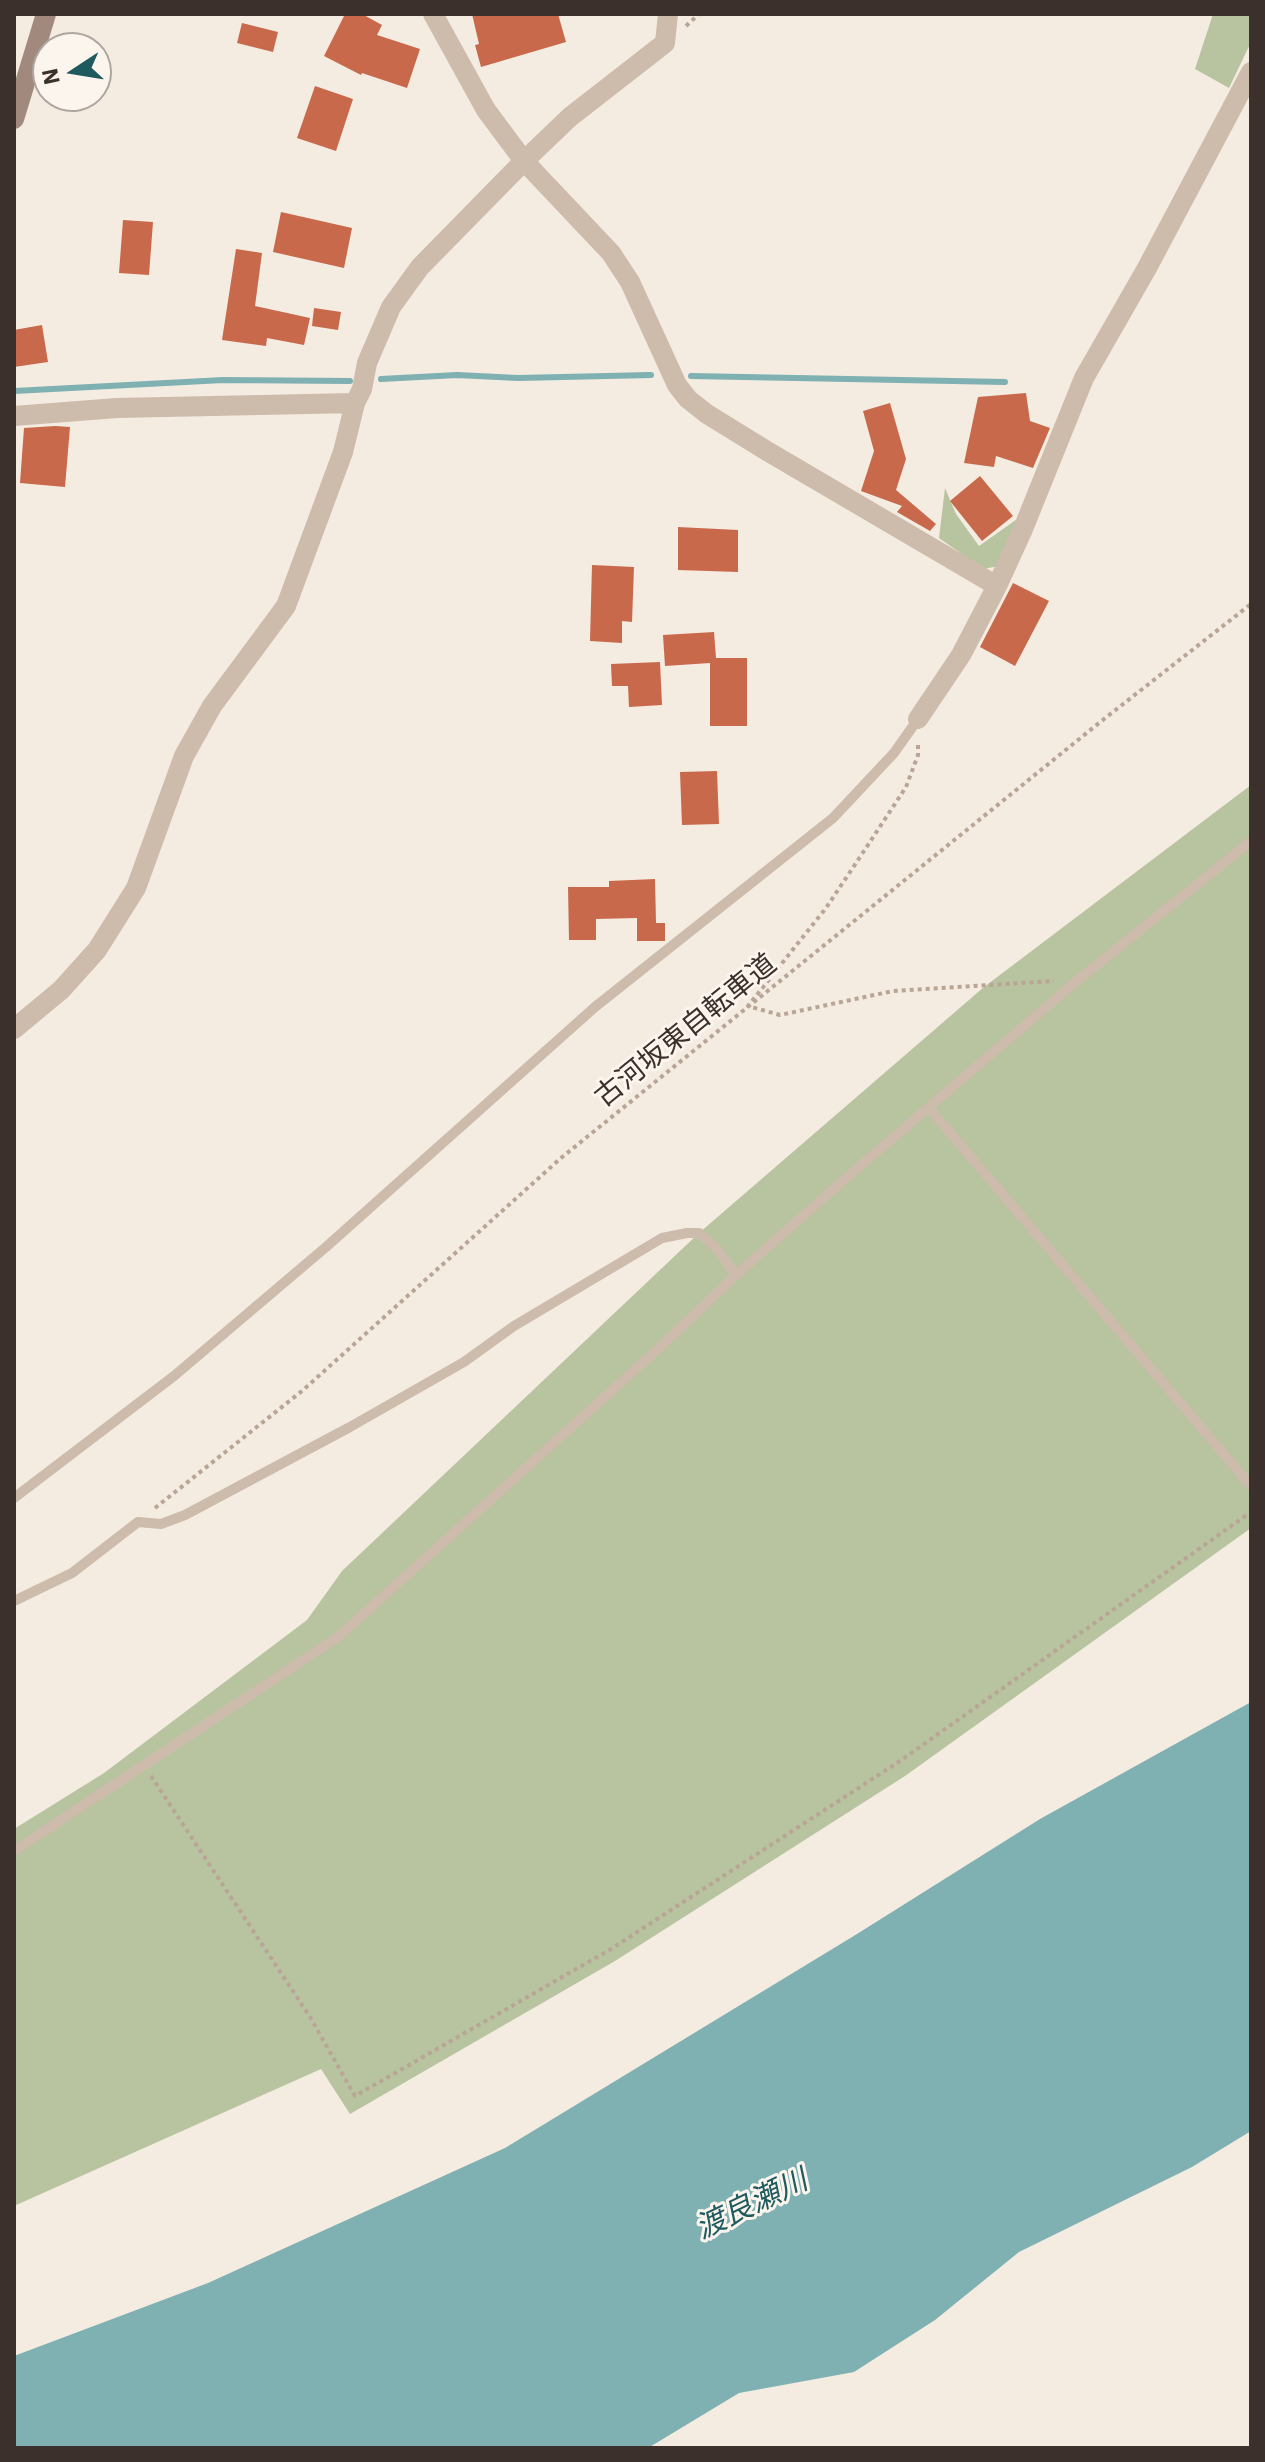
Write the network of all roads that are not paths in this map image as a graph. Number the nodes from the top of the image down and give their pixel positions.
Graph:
1 (46, 14) edge
2 (433, 14) edge
3 (668, 14) edge
4 (1251, 72) edge
5 (14, 119) edge
6 (524, 161) junction
7 (355, 403) junction
8 (14, 416) edge
9 (997, 586) junction
10 (918, 719) joint
11 (1251, 841) edge
12 (14, 1029) edge
13 (929, 1108) junction
14 (736, 1275) junction
15 (1251, 1486) edge
16 (14, 1498) edge
17 (14, 1601) edge
18 (14, 1851) edge

1 - 5 street
2 - 6 street
3 - 6 street
4 - 9 street
6 - 7 street
6 - 9 street
7 - 8 street
7 - 12 street
9 - 10 street
10 - 16 lane
11 - 13 lane
13 - 14 lane
13 - 15 lane
14 - 17 lane
14 - 18 lane

